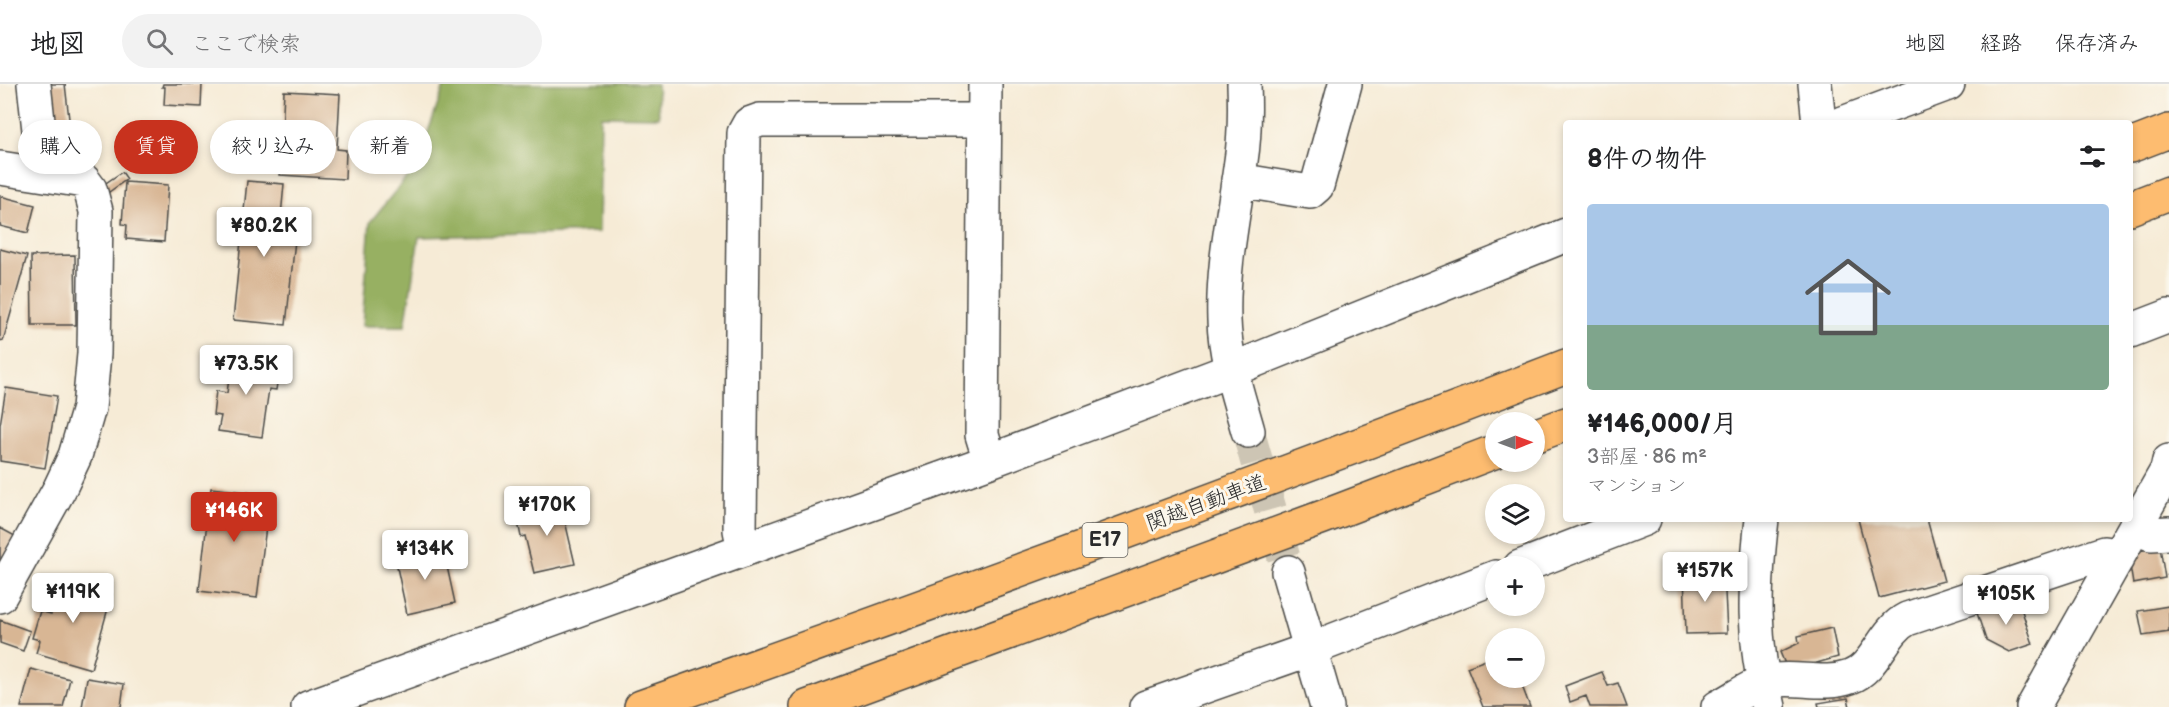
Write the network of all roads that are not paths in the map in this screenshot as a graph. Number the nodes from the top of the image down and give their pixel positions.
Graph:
1 (34, 84) edge
2 (985, 84) edge
3 (1244, 84) edge
4 (1345, 84) edge
5 (1815, 84) edge
6 (1948, 84) edge
7 (38, 120) edge
8 (984, 120) junction
9 (1819, 120) edge
10 (1851, 120) edge
11 (2169, 131) edge
12 (2133, 145) edge
13 (0, 168) edge
14 (18, 170) edge
15 (46, 174) edge
16 (1238, 180) junction
17 (2169, 193) edge
18 (2133, 207) edge
19 (1563, 236) edge
20 (2168, 318) edge
21 (2133, 330) edge
22 (1563, 367) edge
23 (1231, 370) junction
24 (1563, 425) edge
25 (1248, 431) tunnel mouth
26 (1545, 432) edge
27 (1485, 455) edge
28 (990, 461) junction
29 (2169, 461) edge
30 (1636, 522) edge
31 (1762, 522) edge
32 (2135, 528) junction
33 (2169, 533) edge
34 (744, 550) junction
35 (1545, 558) edge
36 (2117, 559) junction
37 (1288, 572) tunnel mouth
38 (1485, 583) edge
39 (0, 596) edge
40 (1308, 677) edge
41 (376, 695) edge
42 (1766, 695) edge
43 (308, 707) edge
44 (642, 707) edge
45 (807, 707) edge
46 (1146, 707) edge
47 (1327, 707) edge
48 (1718, 707) edge
49 (2033, 707) edge

1 - 7 street
2 - 8 street
3 - 16 street
4 - 16 street
5 - 9 street
6 - 10 street
8 - 28 street
8 - 34 street
11 - 12 highway
13 - 14 street
15 - 39 street
16 - 23 street
17 - 18 highway
19 - 23 street
20 - 21 street
22 - 44 highway, 関越自動車道 / E17
23 - 25 street
23 - 28 street
24 - 26 highway
27 - 45 highway, E17
28 - 34 street
29 - 32 street
30 - 35 street
31 - 42 street
32 - 33 street
32 - 36 street
34 - 41 street
36 - 42 street
36 - 49 street
37 - 40 street
38 - 40 street
40 - 46 street
40 - 47 street
41 - 43 street
42 - 48 street

